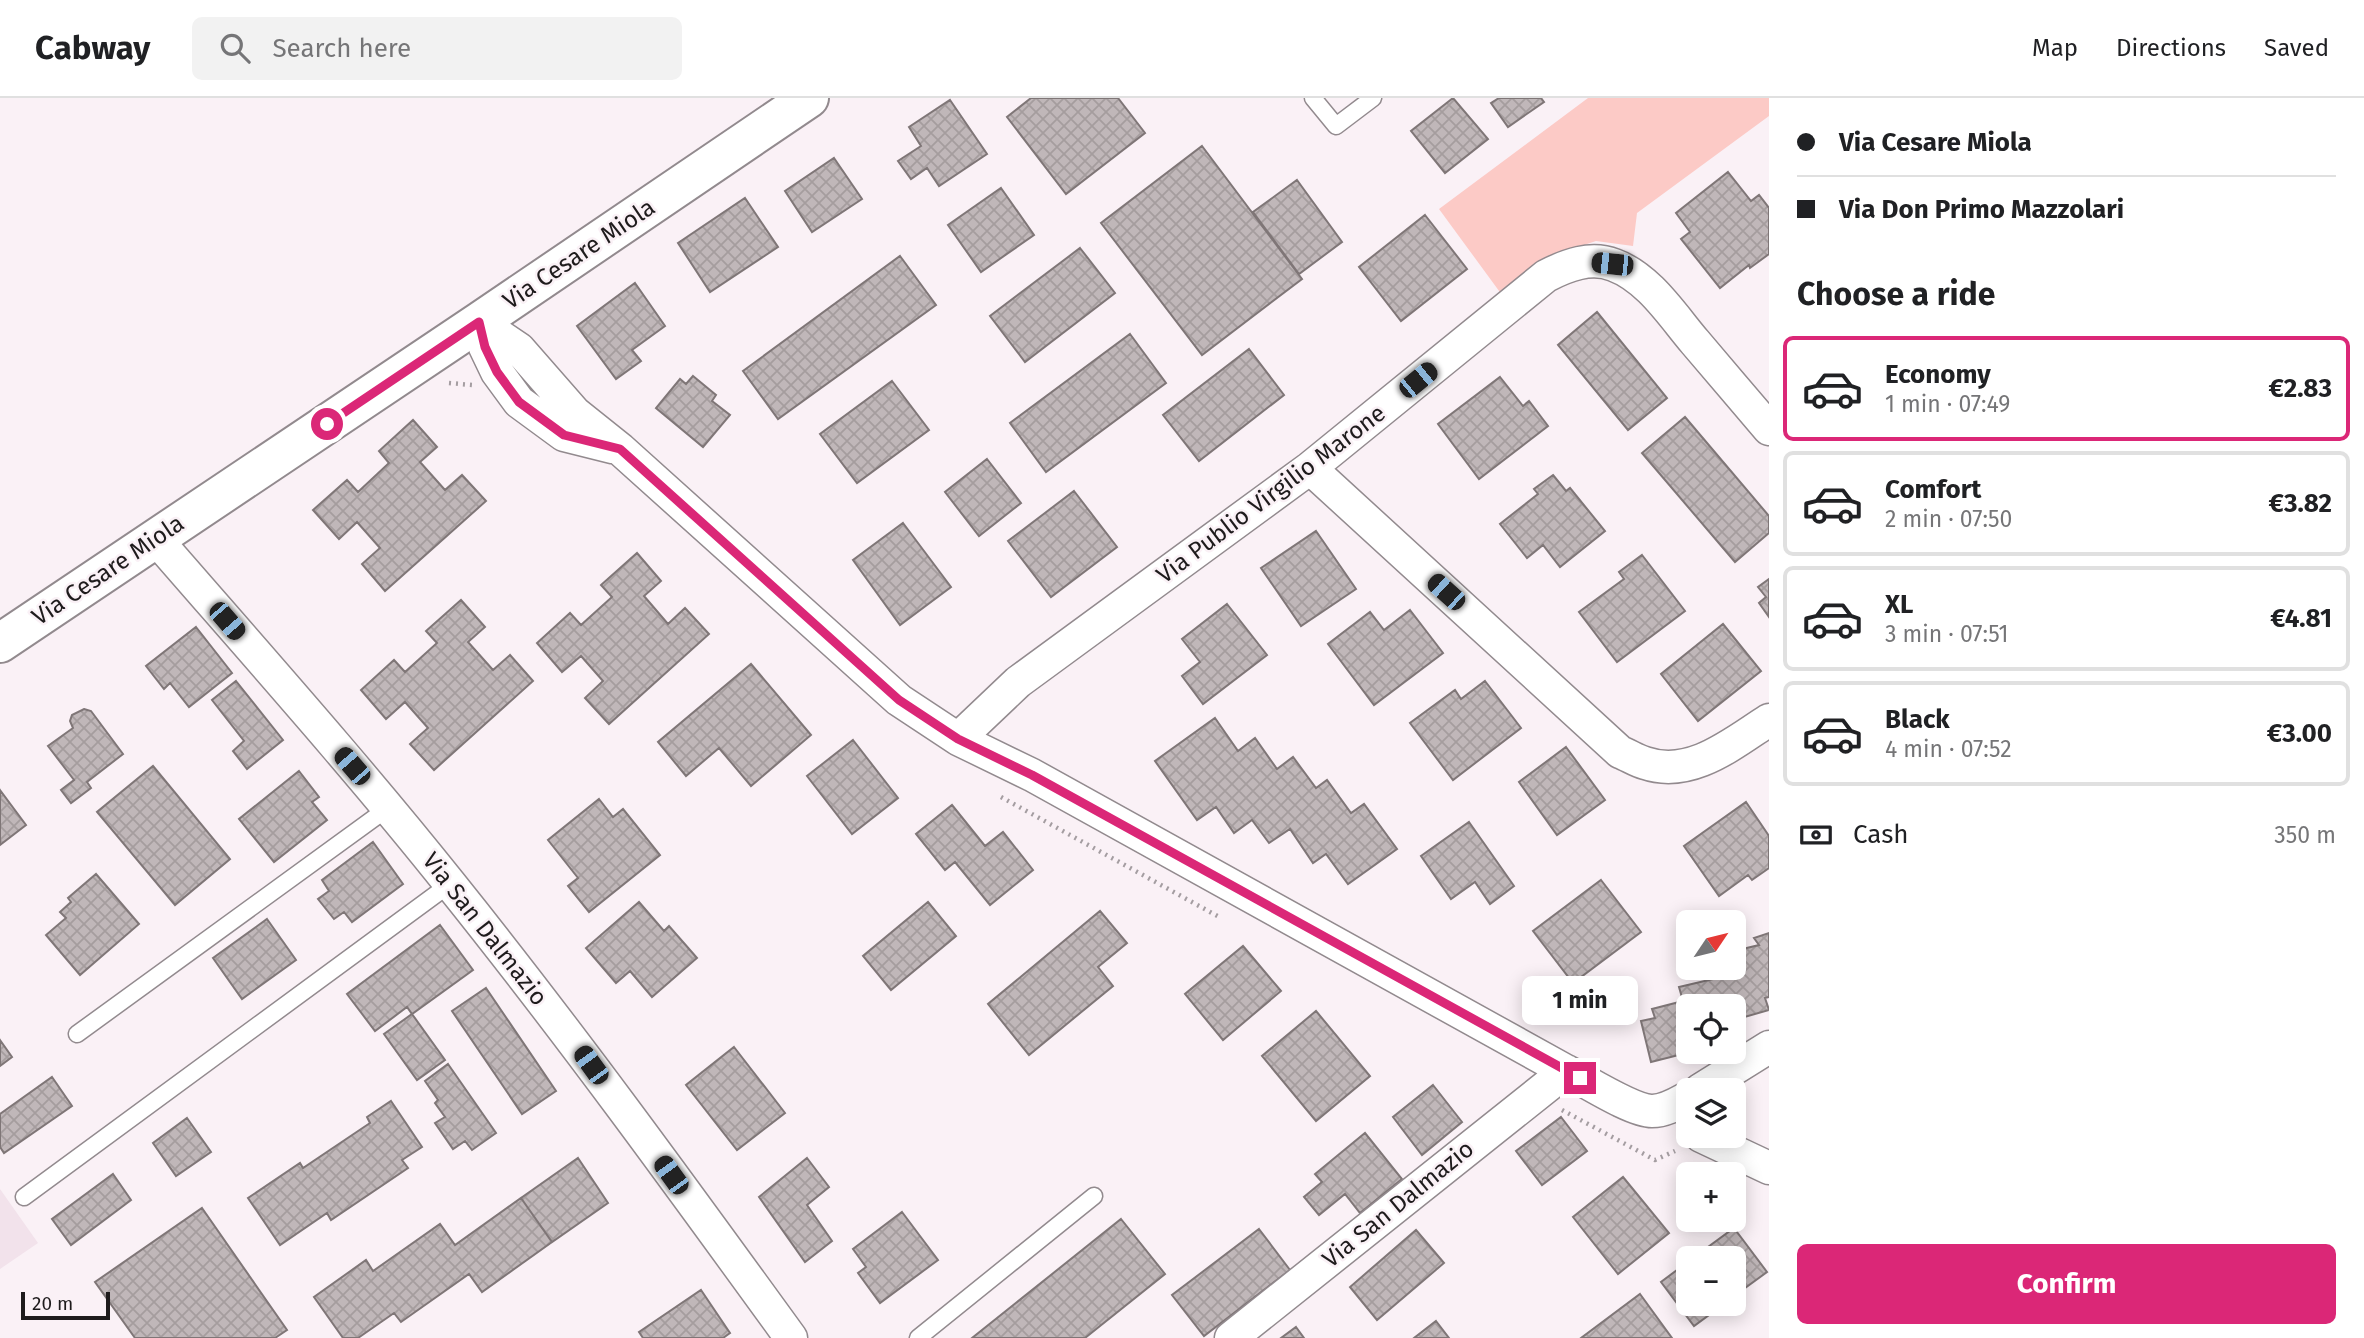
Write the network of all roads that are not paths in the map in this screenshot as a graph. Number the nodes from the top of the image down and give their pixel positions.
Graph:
1 (809, 98) edge
2 (1313, 98) edge
3 (1373, 98) edge
4 (479, 322) junction
5 (1769, 429) edge
6 (1310, 468) junction
7 (156, 538) junction
8 (0, 643) edge
9 (1769, 720) edge
10 (958, 739) junction
11 (388, 808) junction
12 (450, 884) junction
13 (78, 1034) dead end
14 (1769, 1047) edge
15 (1566, 1071) junction
16 (1719, 1078) edge
17 (1676, 1117) edge
18 (1735, 1148) edge
19 (1769, 1168) edge
20 (1094, 1196) dead end
21 (24, 1197) dead end
22 (781, 1335) edge
23 (918, 1338) edge
24 (1231, 1338) edge

1 - 4 street, Via Cesare Miola
2 - 3 lane
4 - 7 street, Via Cesare Miola
4 - 10 street
5 - 6 street, Via Publio Virgilio Marone
6 - 9 street
6 - 10 street, Via Publio Virgilio Marone
7 - 8 street, Via Cesare Miola
7 - 11 street, Via San Dalmazio
10 - 15 street
11 - 12 street, Via San Dalmazio
11 - 13 lane
12 - 21 lane
12 - 22 street, Via San Dalmazio
14 - 16 street
15 - 17 street
15 - 24 street, Via San Dalmazio
18 - 19 street
20 - 23 lane

